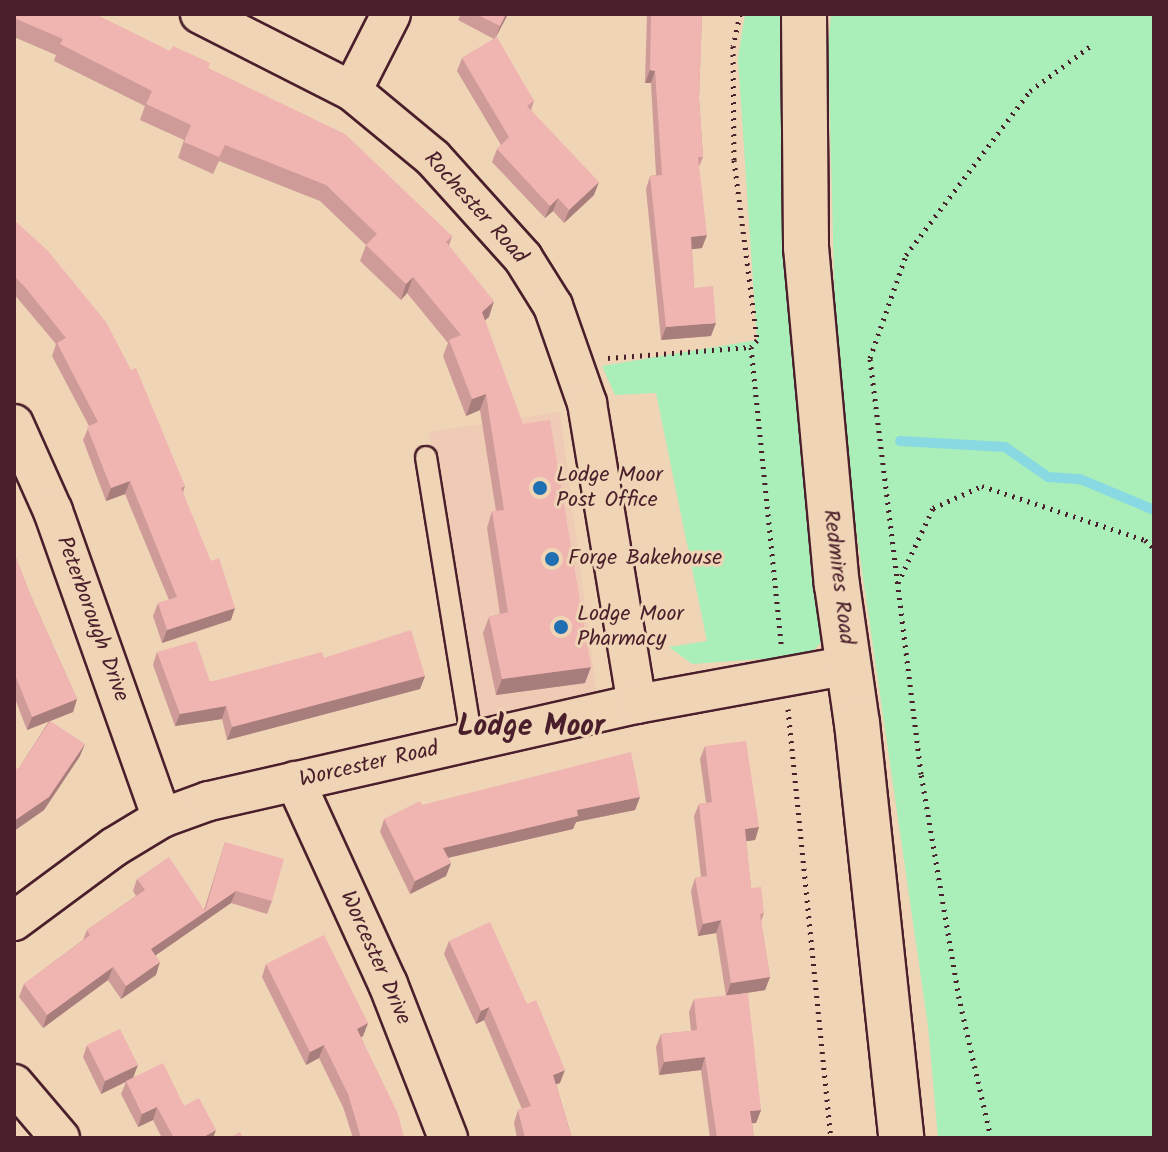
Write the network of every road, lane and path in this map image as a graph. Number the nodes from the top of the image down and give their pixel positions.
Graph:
1 (200, 14) edge
2 (391, 14) edge
3 (740, 14) edge
4 (804, 14) edge
5 (1092, 45) dead end
6 (352, 91) junction
7 (751, 347) junction
8 (574, 361) junction
9 (14, 424) edge
10 (426, 457) dead end
11 (1154, 548) edge
12 (898, 584) junction
13 (849, 665) junction
14 (784, 675) junction
15 (637, 704) junction
16 (472, 741) junction
17 (295, 781) junction
18 (162, 818) junction
19 (14, 921) edge
20 (14, 1084) edge
21 (60, 1138) edge
22 (448, 1138) edge
23 (831, 1138) edge
24 (901, 1138) edge
25 (991, 1138) edge

1 - 6 street, Rochester Road
2 - 6 street
3 - 7 path
4 - 13 street, Redmires Road
5 - 12 path
6 - 8 street, Rochester Road
7 - 8 path
7 - 14 path
8 - 15 street, Rochester Road
9 - 18 street, Peterborough Drive
10 - 16 lane
11 - 12 path
12 - 25 path
13 - 14 street, Worcester Road
13 - 24 street, Redmires Road
14 - 15 street, Worcester Road
14 - 23 path
15 - 16 street, Worcester Road
16 - 17 street, Worcester Road
17 - 18 street, Worcester Road
17 - 22 street, Worcester Drive
18 - 19 street, Worcester Road
20 - 21 street

